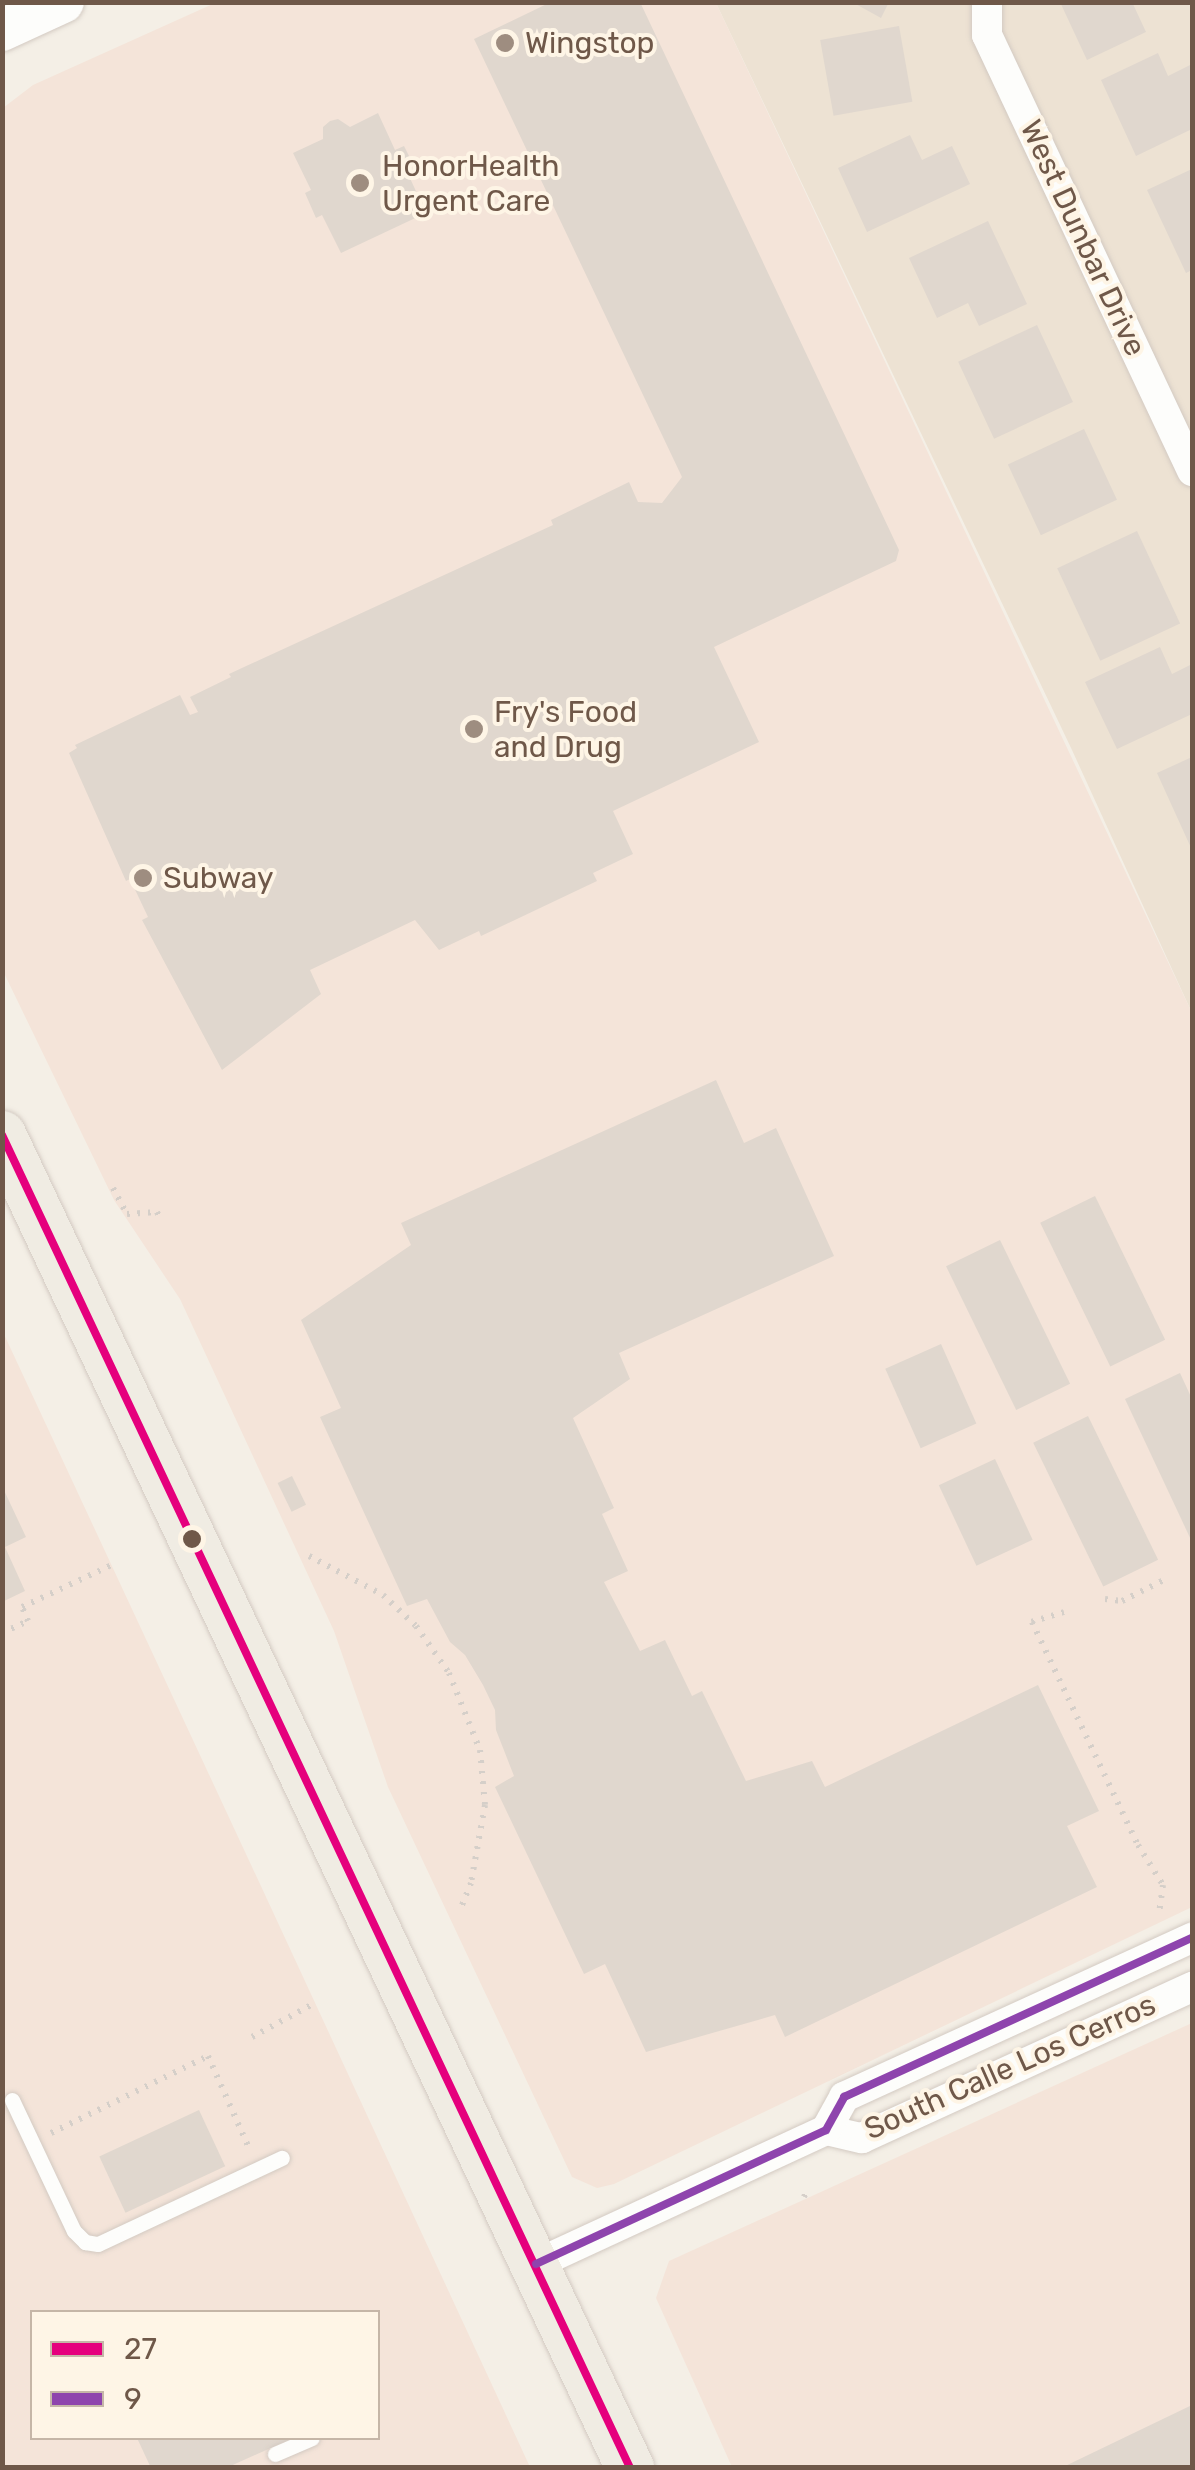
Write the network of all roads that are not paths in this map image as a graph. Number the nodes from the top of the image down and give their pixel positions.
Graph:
1 (63, 2) edge
2 (987, 2) edge
3 (2, 30) edge
4 (1192, 471) edge
5 (2, 1135) edge
6 (1192, 1938) edge
7 (1192, 1965) edge
8 (1192, 1986) edge
9 (1031, 2012) junction
10 (1124, 2018) junction
11 (12, 2100) dead end
12 (826, 2130) junction
13 (282, 2158) dead end
14 (536, 2264) junction
15 (307, 2440) edge
16 (275, 2454) dead end
17 (630, 2468) edge

1 - 3 main road
2 - 4 street, West Dunbar Drive
5 - 14 main road
6 - 9 street, South Calle Los Cerros
7 - 10 street
8 - 10 street, South Calle Los Cerros
9 - 10 street
9 - 12 street, South Calle Los Cerros
10 - 12 street, South Calle Los Cerros
11 - 13 lane
12 - 14 street, South Calle Los Cerros
14 - 17 main road
15 - 16 lane

